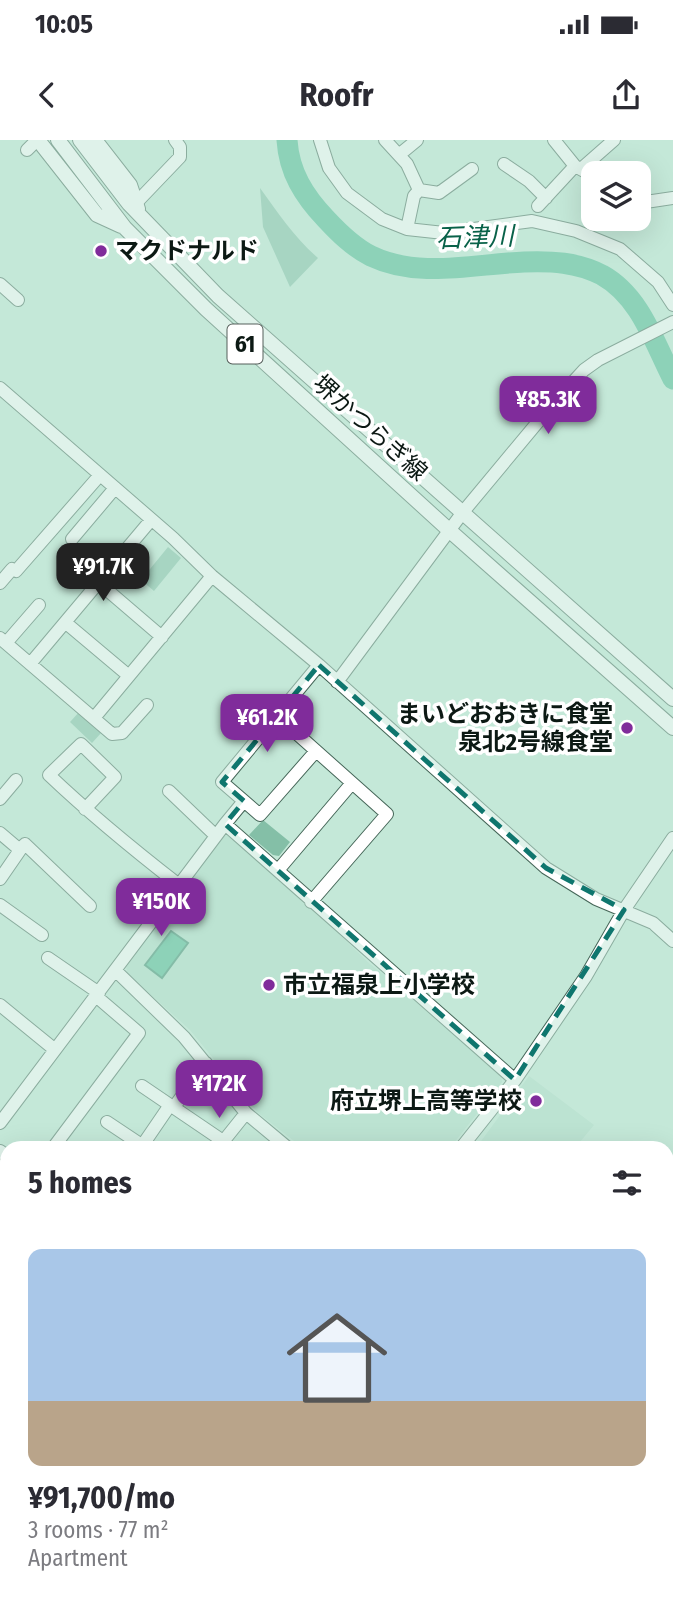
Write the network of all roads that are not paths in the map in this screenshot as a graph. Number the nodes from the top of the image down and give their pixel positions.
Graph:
1 (58, 140) edge
2 (80, 140) edge
3 (95, 140) edge
4 (175, 140) edge
5 (320, 140) edge
6 (385, 140) edge
7 (417, 140) edge
8 (554, 140) edge
9 (614, 140) edge
10 (34, 143) edge
11 (400, 154) junction
12 (504, 164) dead end
13 (578, 168) junction
14 (472, 169) dead end
15 (581, 170) edge
16 (419, 190) junction
17 (673, 198) edge
18 (651, 201) edge
19 (138, 210) junction
20 (125, 228) junction
21 (407, 229) junction
22 (0, 284) edge
23 (18, 300) dead end
24 (673, 305) edge
25 (673, 322) edge
26 (0, 388) edge
27 (100, 475) junction
28 (115, 488) junction
29 (463, 512) junction
30 (151, 520) junction
31 (450, 531) junction
32 (72, 539) dead end
33 (212, 576) junction
34 (0, 583) edge
35 (99, 583) junction
36 (38, 605) dead end
37 (66, 623) junction
38 (162, 637) junction
39 (3, 641) edge
40 (30, 664) junction
41 (319, 665) junction
42 (129, 676) junction
43 (337, 682) junction
44 (673, 699) edge
45 (147, 705) dead end
46 (277, 716) junction
47 (94, 718) junction
48 (673, 728) edge
49 (316, 751) junction
50 (16, 779) dead end
51 (352, 783) junction
52 (169, 791) dead end
53 (0, 799) edge
54 (244, 801) junction
55 (85, 809) junction
56 (225, 824) junction
57 (0, 833) edge
58 (216, 836) junction
59 (673, 838) edge
60 (20, 850) junction
61 (279, 869) junction
62 (0, 879) edge
63 (179, 885) junction
64 (312, 902) junction
65 (0, 905) edge
66 (90, 906) dead end
67 (624, 910) junction
68 (41, 935) dead end
69 (673, 941) edge
70 (48, 958) dead end
71 (116, 971) junction
72 (98, 995) junction
73 (0, 1005) edge
74 (54, 1049) junction
75 (206, 1063) junction
76 (515, 1080) junction
77 (142, 1086) dead end
78 (172, 1106) junction
79 (246, 1113) junction
80 (107, 1122) dead end
81 (0, 1123) edge
82 (58, 1141) edge
83 (134, 1141) edge
84 (145, 1141) edge
85 (216, 1141) edge
86 (223, 1141) edge
87 (280, 1141) edge
88 (467, 1141) edge

1 - 20 main road, 堺かつらぎ線 / 61
2 - 19 main road, 堺かつらぎ線 / 61
3 - 19 main road
4 - 19 street
5 - 21 street
6 - 11 street
7 - 11 street
8 - 13 street
9 - 13 street
10 - 20 main road
11 - 16 street
12 - 13 street
13 - 15 street
14 - 16 street
16 - 21 street
17 - 18 street
19 - 29 main road, 堺かつらぎ線 / 61
20 - 31 main road, 堺かつらぎ線 / 61
21 - 24 street
22 - 23 street
25 - 29 street
26 - 27 street
27 - 28 street
27 - 34 street
28 - 30 street
28 - 32 street
29 - 31 street
29 - 44 main road, 堺かつらぎ線 / 61
30 - 33 street
30 - 35 street
31 - 43 street
31 - 48 main road, 堺かつらぎ線 / 61
33 - 38 street
33 - 41 street
35 - 37 street
35 - 38 street
36 - 39 street
37 - 40 street
37 - 42 street
38 - 42 street
39 - 40 street
40 - 47 street
41 - 43 street
41 - 46 street
42 - 47 street
43 - 67 street
45 - 47 street
46 - 49 street
46 - 54 street
49 - 51 street
49 - 54 street
50 - 53 street
51 - 61 street
51 - 64 street
52 - 58 street
54 - 56 street
55 - 55 street
55 - 63 street
56 - 58 street
56 - 61 street
57 - 60 street
58 - 63 street
59 - 67 street
60 - 62 street
60 - 66 street
61 - 64 street
63 - 71 street
64 - 76 street
65 - 68 street
67 - 69 street
67 - 76 street
70 - 72 street
71 - 72 street
71 - 75 street
72 - 74 street
72 - 82 street
73 - 74 street
74 - 81 street
75 - 78 street
75 - 79 street
76 - 88 street
77 - 78 street
78 - 84 street
78 - 85 street
79 - 86 street
79 - 87 street
80 - 83 street

